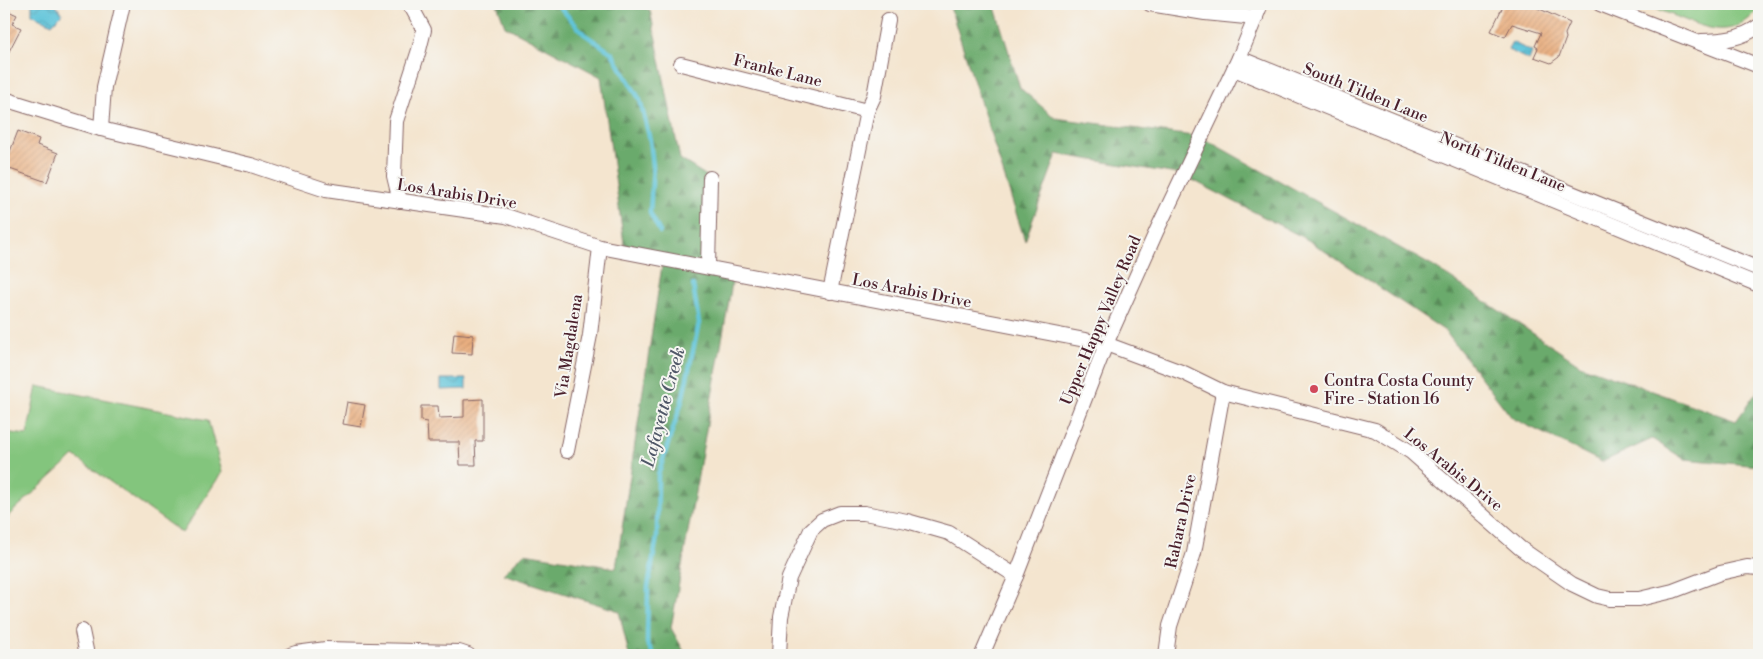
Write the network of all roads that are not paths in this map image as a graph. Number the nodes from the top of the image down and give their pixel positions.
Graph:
1 (123, 4) edge
2 (408, 4) edge
3 (1150, 4) edge
4 (1261, 4) edge
5 (1600, 4) edge
6 (1256, 18) junction
7 (888, 20) dead end
8 (1759, 26) edge
9 (1693, 40) junction
10 (1758, 63) edge
11 (681, 64) dead end
12 (1236, 64) junction
13 (4, 99) edge
14 (867, 111) junction
15 (101, 129) junction
16 (710, 178) dead end
17 (400, 201) junction
18 (600, 247) junction
19 (708, 267) junction
20 (1759, 269) edge
21 (1759, 285) edge
22 (830, 292) junction
23 (1106, 344) junction
24 (1223, 392) junction
25 (567, 451) dead end
26 (1759, 568) edge
27 (1016, 576) junction
28 (82, 631) dead end
29 (87, 655) edge
30 (290, 655) edge
31 (468, 655) edge
32 (779, 655) edge
33 (982, 655) edge
34 (1166, 655) edge

1 - 15 street
2 - 17 street
3 - 6 street
4 - 6 street, Upper Happy Valley Road
5 - 9 street
6 - 12 street, Upper Happy Valley Road
7 - 14 street
8 - 9 street
9 - 10 street
11 - 14 street, Franke Lane
12 - 20 street, South Tilden Lane
12 - 21 street, North Tilden Lane
12 - 23 street, Upper Happy Valley Road
13 - 15 street, Los Arabis Drive
14 - 22 street
15 - 17 street, Los Arabis Drive
16 - 19 street
17 - 18 street, Los Arabis Drive
18 - 19 street, Los Arabis Drive
18 - 25 street, Via Magdalena
19 - 22 street, Los Arabis Drive
22 - 23 street, Los Arabis Drive
23 - 24 street, Los Arabis Drive
23 - 27 street, Upper Happy Valley Road
24 - 26 street, Los Arabis Drive
24 - 34 street, Rahara Drive
27 - 32 street
27 - 33 street, Upper Happy Valley Road
28 - 29 street
30 - 31 street

